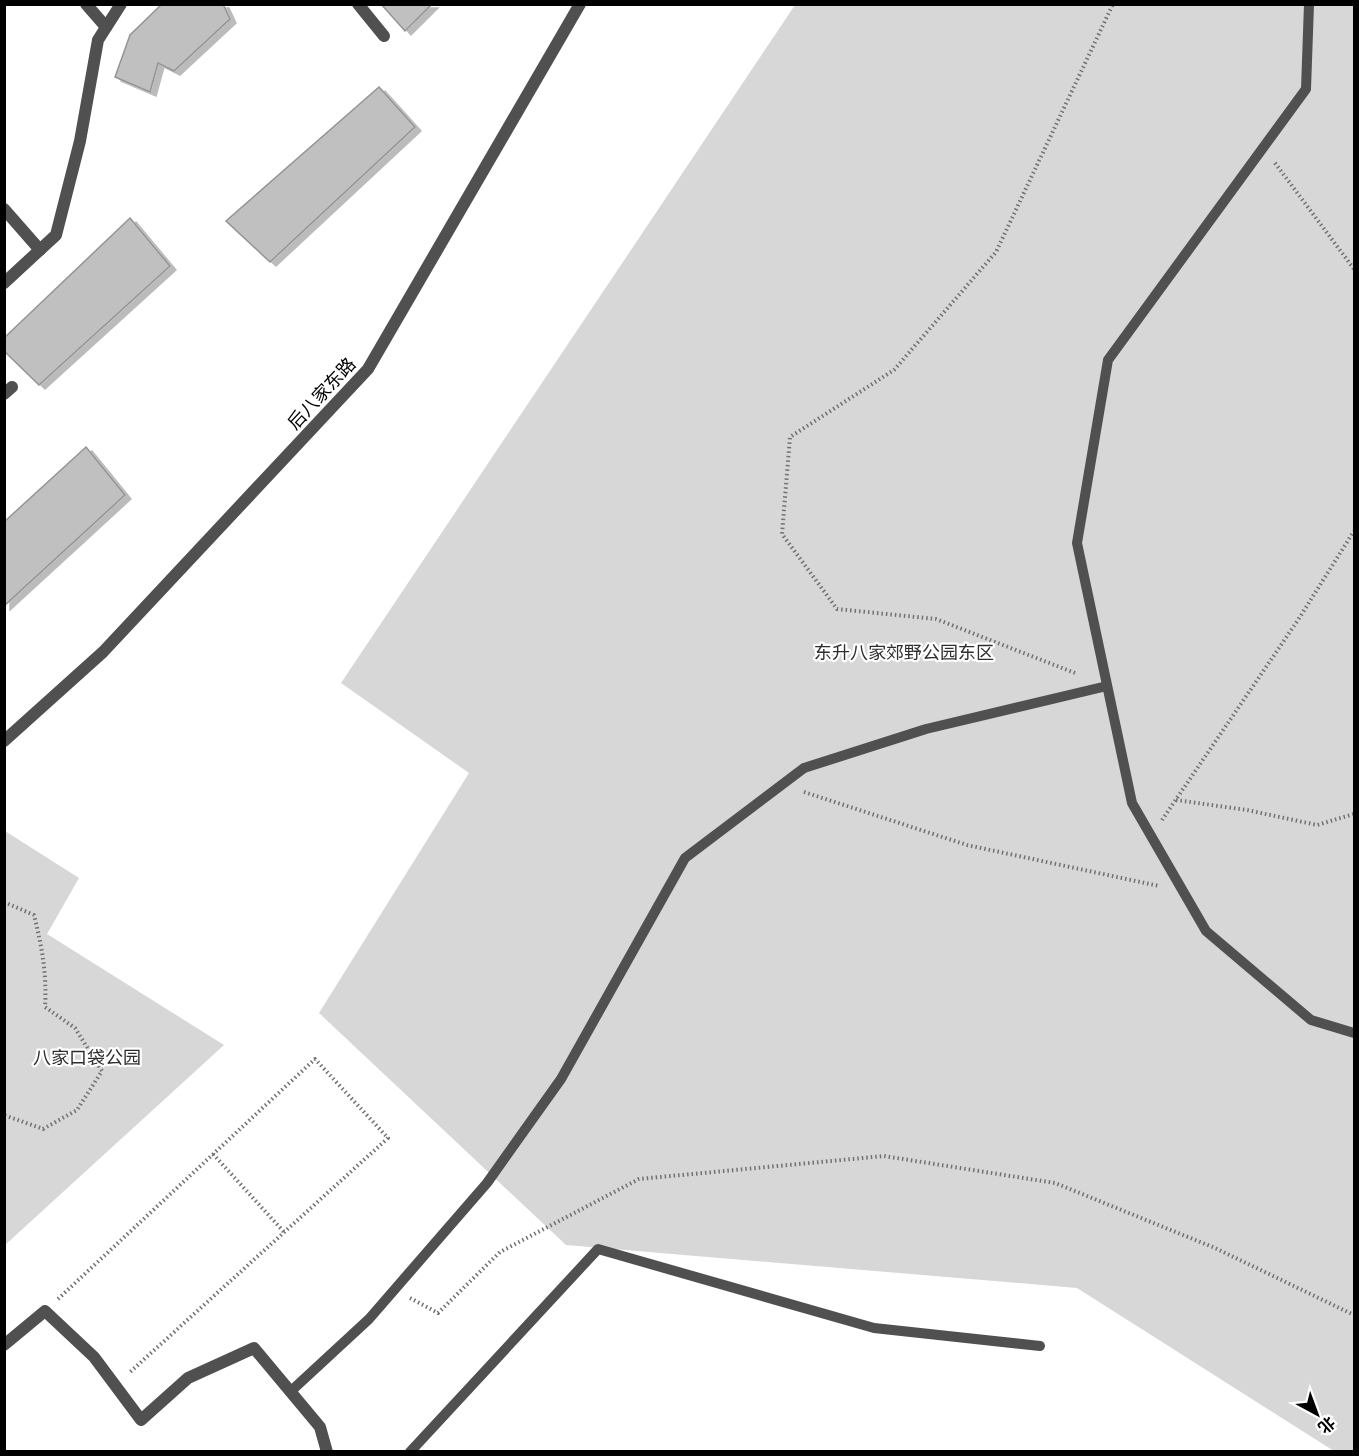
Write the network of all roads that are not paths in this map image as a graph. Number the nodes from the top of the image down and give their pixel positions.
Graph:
1 (86, 4) edge
2 (121, 4) edge
3 (358, 4) edge
4 (580, 4) edge
5 (1309, 4) edge
6 (106, 27) junction
7 (384, 36) dead end
8 (4, 209) edge
9 (40, 250) junction
10 (4, 283) edge
11 (1107, 686) junction
12 (4, 741) edge
13 (1354, 1033) edge
14 (4, 1345) edge
15 (1040, 1346) dead end
16 (291, 1392) junction
17 (327, 1452) edge
18 (410, 1452) edge

1 - 6 street
2 - 6 street
3 - 7 street
4 - 12 street, 后八家东路
5 - 11 lane
6 - 9 street
8 - 9 street
9 - 10 street
11 - 13 lane
11 - 16 lane
14 - 16 street
15 - 18 lane
16 - 17 street

